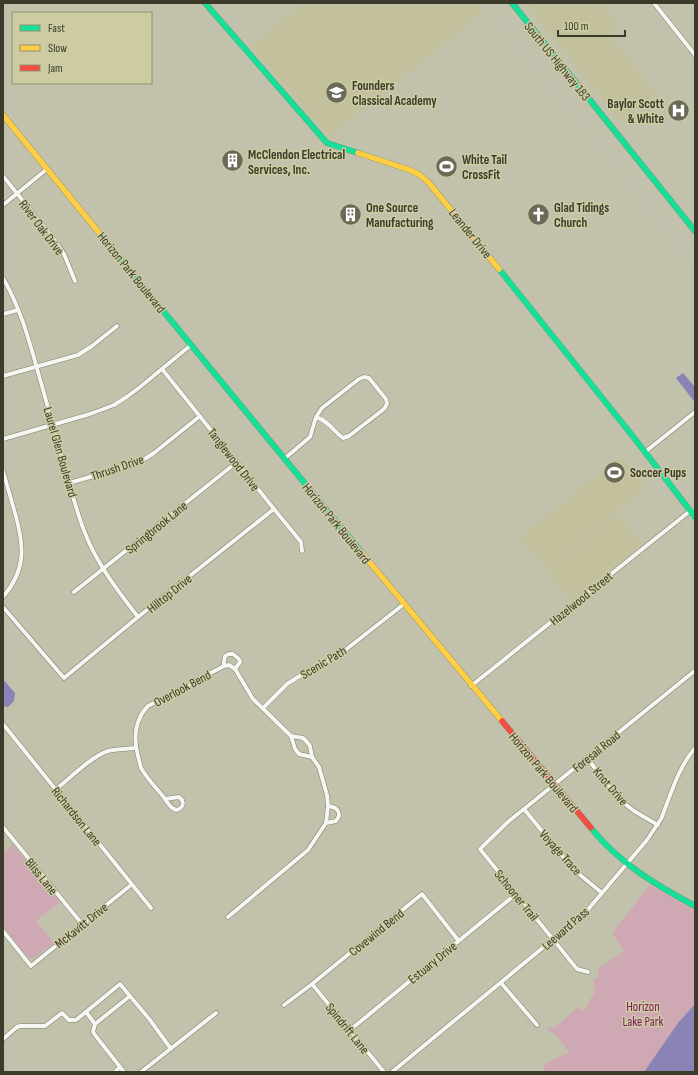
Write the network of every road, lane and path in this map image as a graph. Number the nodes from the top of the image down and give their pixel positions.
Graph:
1 (205, 3) edge
2 (512, 3) edge
3 (654, 3) edge
4 (695, 55) edge
5 (3, 115) edge
6 (47, 169) junction
7 (3, 176) edge
8 (17, 194) junction
9 (3, 205) edge
10 (695, 231) edge
11 (3, 278) edge
12 (75, 281) dead end
13 (18, 310) junction
14 (3, 314) edge
15 (117, 326) dead end
16 (191, 345) junction
17 (36, 367) junction
18 (162, 369) junction
19 (3, 376) edge
20 (695, 412) edge
21 (200, 416) junction
22 (316, 417) junction
23 (53, 425) junction
24 (3, 439) edge
25 (645, 452) junction
26 (284, 459) junction
27 (237, 462) junction
28 (3, 471) edge
29 (69, 483) junction
30 (274, 509) junction
31 (690, 511) junction
32 (695, 517) edge
33 (302, 551) dead end
34 (103, 569) junction
35 (74, 592) dead end
36 (3, 597) edge
37 (404, 604) junction
38 (3, 607) edge
39 (138, 617) junction
40 (224, 666) junction
41 (236, 669) junction
42 (695, 671) edge
43 (471, 686) junction
44 (263, 708) junction
45 (3, 724) edge
46 (291, 736) junction
47 (136, 748) junction
48 (695, 748) edge
49 (312, 757) junction
50 (587, 758) junction
51 (554, 784) junction
52 (55, 790) junction
53 (165, 799) dead end
54 (328, 806) junction
55 (524, 808) junction
56 (326, 823) junction
57 (658, 825) junction
58 (3, 827) edge
59 (480, 849) joint
60 (627, 864) junction
61 (131, 885) junction
62 (602, 893) junction
63 (516, 894) junction
64 (695, 906) edge
65 (151, 908) dead end
66 (228, 917) dead end
67 (82, 924) junction
68 (3, 932) edge
69 (458, 940) junction
70 (553, 940) junction
71 (588, 972) dead end
72 (501, 982) junction
73 (312, 984) junction
74 (130, 996) junction
75 (284, 1005) dead end
76 (86, 1012) junction
77 (216, 1013) dead end
78 (96, 1024) junction
79 (536, 1025) dead end
80 (350, 1030) junction
81 (3, 1039) edge
82 (171, 1049) junction
83 (120, 1067) junction
84 (115, 1072) edge
85 (124, 1072) edge
86 (141, 1072) edge
87 (384, 1072) edge
88 (392, 1072) edge

1 - 25 street, Leander Drive
2 - 10 street, South US Highway 183
3 - 4 street
5 - 6 street, Horizon Park Boulevard
6 - 8 street
6 - 16 street, Horizon Park Boulevard
7 - 8 street, River Oak Drive
8 - 9 street
8 - 12 street, River Oak Drive
11 - 13 street, Laurel Glen Boulevard
13 - 14 street
13 - 17 street, Laurel Glen Boulevard
15 - 17 street
16 - 18 street
16 - 26 street, Horizon Park Boulevard
17 - 19 street
17 - 23 street, Laurel Glen Boulevard
18 - 21 street, Tanglewood Drive
18 - 23 street
20 - 25 street
21 - 27 street, Tanglewood Drive
21 - 29 street, Thrush Drive
22 - 22 street
22 - 26 street
23 - 24 street
23 - 29 street, Laurel Glen Boulevard
25 - 31 street, Leander Drive
26 - 37 street, Horizon Park Boulevard
27 - 30 street, Tanglewood Drive
27 - 34 street, Springbrook Lane
28 - 36 street
29 - 34 street, Laurel Glen Boulevard
30 - 33 street, Tanglewood Drive
30 - 39 street, Hilltop Drive
31 - 32 street, Leander Drive
31 - 43 street, Hazelwood Street
34 - 35 street, Springbrook Lane
34 - 39 street, Laurel Glen Boulevard
37 - 43 street, Horizon Park Boulevard
37 - 44 street, Scenic Path
38 - 39 street, Hilltop Drive
40 - 41 street, Overlook Bend
40 - 41 street, Overlook Bend
40 - 47 street, Overlook Bend
41 - 44 street, Overlook Bend
42 - 50 street, Foresail Road
43 - 51 street, Horizon Park Boulevard
44 - 46 street, Overlook Bend
45 - 52 street, Richardson Lane
46 - 49 street, Overlook Bend
46 - 49 street, Overlook Bend
47 - 52 street
47 - 53 street, Overlook Bend
48 - 57 street, Leeward Pass
49 - 54 street, Overlook Bend
50 - 51 street, Foresail Road
50 - 57 street, Knot Drive
51 - 55 street, Foresail Road
51 - 60 street, Horizon Park Boulevard
52 - 61 street, Richardson Lane
54 - 56 street, Overlook Bend
54 - 56 street, Overlook Bend
55 - 59 street, Foresail Road
55 - 62 street, Voyage Trace
56 - 66 street, Overlook Bend
57 - 60 street, Leeward Pass
58 - 67 street, Bliss Lane
59 - 63 street, Schooner Trail
60 - 62 street, Leeward Pass
60 - 64 street, Horizon Park Boulevard
61 - 65 street, Richardson Lane
61 - 67 street, McKavitt Drive
62 - 70 street, Leeward Pass
63 - 69 street, Estuary Drive
63 - 70 street, Schooner Trail
67 - 68 street, McKavitt Drive
69 - 73 street, Covewind Bend
69 - 80 street, Estuary Drive
70 - 71 street, Schooner Trail
70 - 72 street, Leeward Pass
72 - 79 street
72 - 88 street, Leeward Pass
73 - 75 street, Covewind Bend
73 - 80 street, Spindrift Lane
74 - 76 street
74 - 78 street
74 - 82 street
76 - 78 street
76 - 81 street
77 - 82 street
78 - 83 street
80 - 87 street, Spindrift Lane
82 - 86 street
83 - 84 street
83 - 85 street

